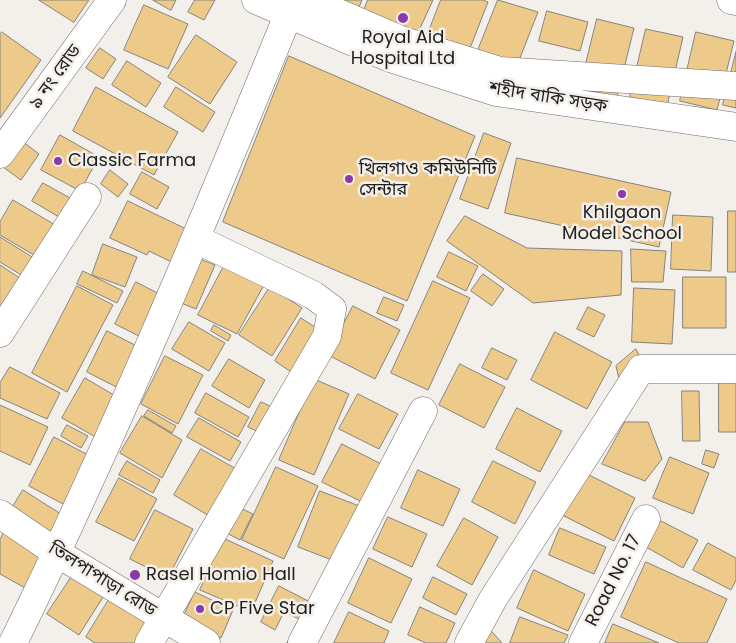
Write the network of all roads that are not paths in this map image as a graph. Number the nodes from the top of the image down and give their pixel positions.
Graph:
1 (112, 0) edge
2 (256, 0) edge
3 (731, 0) edge
4 (736, 1) edge
5 (298, 6) edge
6 (736, 86) edge
7 (736, 127) edge
8 (0, 154) edge
9 (87, 197) dead end
10 (196, 239) junction
11 (0, 333) edge
12 (736, 369) edge
13 (423, 411) dead end
14 (0, 514) edge
15 (646, 519) dead end
16 (57, 553) junction
17 (162, 618) junction
18 (13, 643) edge
19 (149, 643) edge
20 (206, 643) edge
21 (302, 643) edge
22 (469, 643) edge
23 (582, 643) edge

1 - 8 street, ৯ নং রোড
2 - 5 street, শহীদ বাকি সড়ক
3 - 4 street
5 - 6 street, শহীদ বাকি সড়ক
5 - 7 street, শহীদ বাকি সড়ক
5 - 10 street
9 - 11 street
10 - 16 street
10 - 17 street
12 - 22 street
13 - 21 street
14 - 16 street, তিলপাপাড়া রোড
15 - 23 street, Road No. 17
16 - 17 street, তিলপাপাড়া রোড
16 - 18 street
17 - 19 street
17 - 20 street, তিলপাপাড়া রোড

